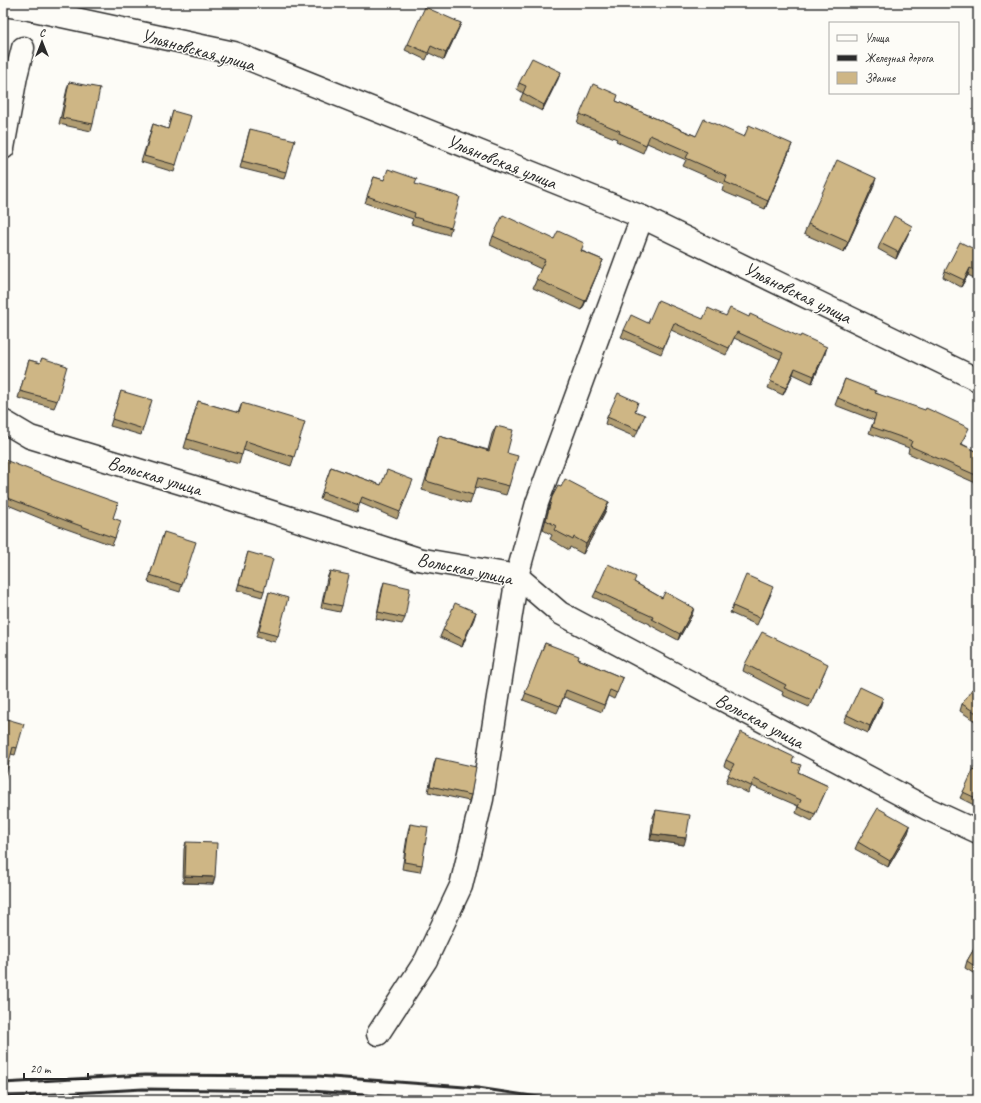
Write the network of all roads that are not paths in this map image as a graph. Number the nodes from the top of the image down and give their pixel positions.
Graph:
1 (3, 5) edge
2 (30, 6) edge
3 (23, 48) dead end
4 (3, 148) edge
5 (642, 217) junction
6 (978, 380) edge
7 (3, 421) edge
8 (517, 576) junction
9 (978, 832) edge
10 (378, 1034) dead end

1 - 2 street, Ульяновская улица
2 - 5 street, Ульяновская улица
3 - 4 street
5 - 6 street, Ульяновская улица
5 - 8 street
7 - 8 street, Вольская улица
8 - 9 street, Вольская улица
8 - 10 street

